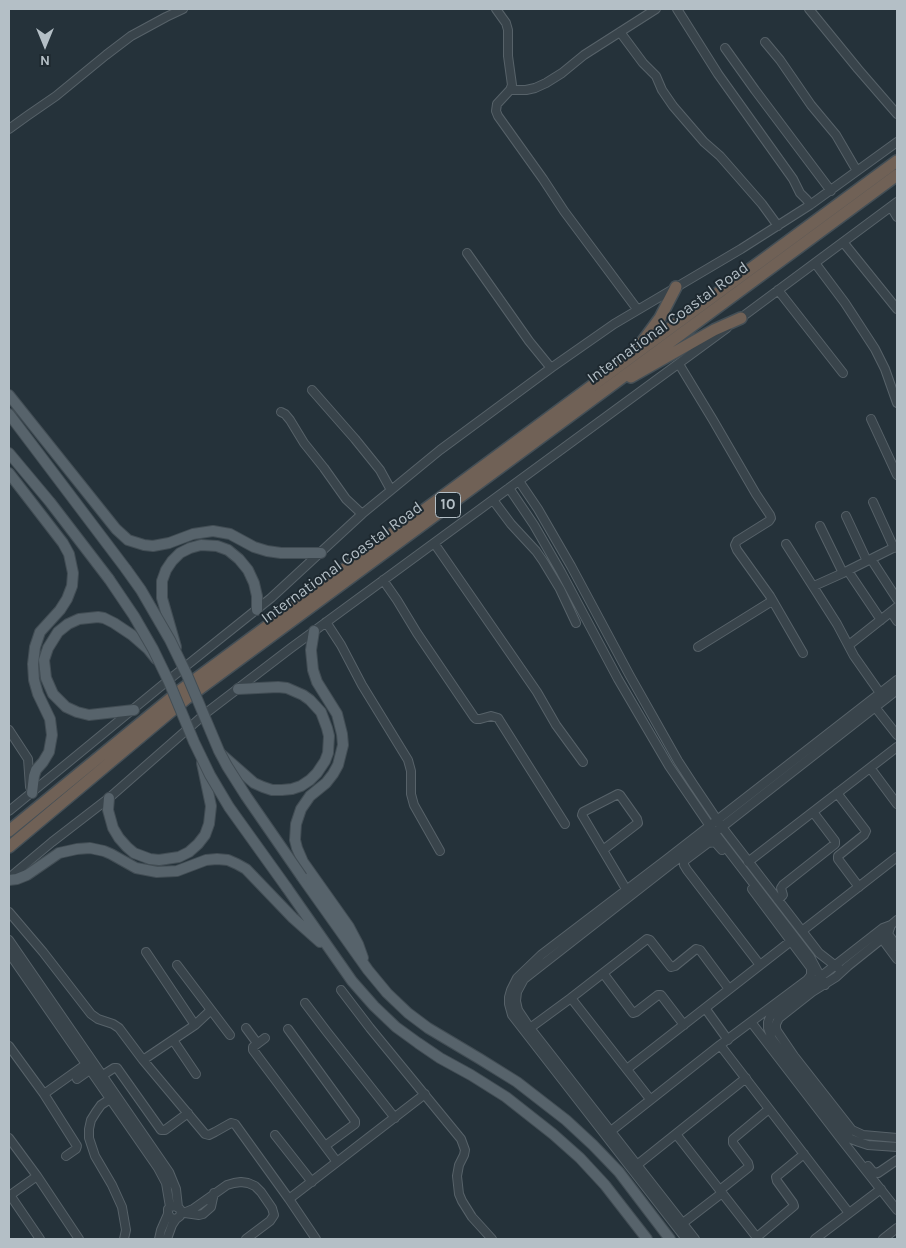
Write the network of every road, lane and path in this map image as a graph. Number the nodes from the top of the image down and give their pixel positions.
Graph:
1 (183, 9) edge
2 (496, 9) edge
3 (656, 9) edge
4 (677, 9) edge
5 (809, 9) edge
6 (620, 32) junction
7 (766, 42) dead end
8 (725, 48) dead end
9 (510, 90) junction
10 (897, 114) edge
11 (9, 130) edge
12 (897, 142) edge
13 (897, 161) edge
14 (857, 171) junction
15 (897, 175) edge
16 (831, 191) junction
17 (894, 204) edge
18 (810, 205) junction
19 (897, 217) edge
20 (778, 226) junction
21 (843, 242) junction
22 (467, 253) dead end
23 (815, 262) junction
24 (676, 287) junction
25 (778, 290) junction
26 (637, 309) junction
27 (897, 309) edge
28 (740, 318) junction
29 (635, 354) junction
30 (679, 364) junction
31 (551, 368) junction
32 (843, 373) dead end
33 (312, 390) dead end
34 (603, 391) junction
35 (9, 395) edge
36 (897, 403) edge
37 (281, 412) dead end
38 (9, 414) edge
39 (871, 419) dead end
40 (9, 453) edge
41 (9, 473) edge
42 (897, 476) edge
43 (519, 481) junction
44 (509, 488) junction
45 (391, 490) junction
46 (529, 496) junction
47 (493, 500) junction
48 (519, 502) junction
49 (873, 502) dead end
50 (362, 514) junction
51 (846, 516) dead end
52 (544, 519) junction
53 (534, 525) junction
54 (820, 526) dead end
55 (434, 543) junction
56 (786, 544) dead end
57 (895, 547) edge
58 (320, 553) junction
59 (869, 560) junction
60 (846, 572) junction
61 (383, 580) junction
62 (814, 586) junction
63 (897, 599) edge
64 (772, 601) junction
65 (257, 610) junction
66 (894, 610) edge
67 (881, 620) junction
68 (897, 621) edge
69 (326, 622) junction
70 (576, 622) dead end
71 (314, 630) junction
72 (849, 645) junction
73 (698, 647) dead end
74 (803, 653) dead end
75 (179, 657) junction
76 (161, 666) junction
77 (897, 680) edge
78 (238, 689) junction
79 (897, 690) edge
80 (878, 700) junction
81 (134, 710) junction
82 (9, 730) edge
83 (897, 735) edge
84 (897, 747) edge
85 (219, 751) junction
86 (202, 759) junction
87 (678, 761) junction
88 (583, 762) dead end
89 (669, 766) junction
90 (871, 768) junction
91 (838, 792) junction
92 (32, 793) junction
93 (109, 798) junction
94 (897, 804) edge
95 (9, 811) edge
96 (813, 812) junction
97 (720, 823) junction
98 (565, 824) dead end
99 (712, 829) junction
100 (9, 831) edge
101 (9, 846) edge
102 (725, 849) junction
103 (603, 850) junction
104 (695, 850) junction
105 (440, 851) dead end
106 (897, 857) edge
107 (748, 862) junction
108 (9, 879) edge
109 (859, 886) junction
110 (628, 894) junction
111 (778, 900) junction
112 (9, 912) edge
113 (886, 930) edge
114 (802, 931) junction
115 (9, 940) edge
116 (791, 941) junction
117 (897, 946) edge
118 (329, 948) junction
119 (146, 952) dead end
120 (9, 953) edge
121 (897, 959) edge
122 (760, 964) junction
123 (177, 965) dead end
124 (835, 965) junction
125 (368, 970) junction
126 (842, 971) junction
127 (603, 973) junction
128 (820, 977) junction
129 (825, 985) junction
130 (729, 989) junction
131 (341, 990) dead end
132 (571, 998) junction
133 (305, 1003) dead end
134 (780, 1004) junction
135 (705, 1008) junction
136 (212, 1010) junction
137 (751, 1022) junction
138 (195, 1025) junction
139 (684, 1025) junction
140 (246, 1028) dead end
141 (288, 1029) dead end
142 (527, 1030) junction
143 (230, 1035) dead end
144 (766, 1036) junction
145 (264, 1038) dead end
146 (173, 1040) junction
147 (728, 1040) junction
148 (257, 1043) junction
149 (720, 1045) junction
150 (9, 1046) edge
151 (791, 1058) junction
152 (144, 1060) junction
153 (91, 1065) junction
154 (627, 1069) junction
155 (196, 1074) dead end
156 (103, 1075) junction
157 (746, 1078) junction
158 (77, 1079) dead end
159 (44, 1094) junction
160 (425, 1094) junction
161 (113, 1097) junction
162 (650, 1100) junction
163 (769, 1109) junction
164 (188, 1114) junction
165 (395, 1118) junction
166 (611, 1131) junction
167 (676, 1134) junction
168 (275, 1135) dead end
169 (853, 1136) junction
170 (9, 1138) edge
171 (897, 1138) edge
172 (325, 1146) junction
173 (897, 1147) edge
174 (804, 1154) junction
175 (66, 1156) dead end
176 (897, 1160) edge
177 (337, 1162) junction
178 (635, 1169) junction
179 (37, 1176) junction
180 (312, 1182) junction
181 (880, 1189) junction
182 (721, 1192) junction
183 (9, 1196) edge
184 (289, 1199) junction
185 (897, 1210) edge
186 (176, 1212) junction
187 (849, 1213) junction
188 (672, 1215) junction
189 (683, 1223) junction
190 (897, 1228) edge
191 (757, 1238) edge
192 (40, 1239) edge
193 (79, 1239) edge
194 (124, 1239) edge
195 (159, 1239) edge
196 (168, 1239) edge
197 (246, 1239) edge
198 (316, 1239) edge
199 (492, 1239) edge
200 (647, 1239) edge
201 (670, 1239) edge
202 (686, 1239) edge
203 (696, 1239) edge
204 (815, 1239) edge
205 (883, 1239) edge

1 - 11 street
2 - 9 street
3 - 6 street
4 - 18 street
5 - 10 street
6 - 9 street
6 - 20 street
7 - 14 street
8 - 16 street
9 - 26 street
12 - 14 street
13 - 29 highway, International Coastal Road / 10
14 - 16 street
15 - 34 highway, International Coastal Road / 10
16 - 18 street
17 - 19 street
17 - 21 street
18 - 20 street
20 - 24 street
21 - 23 street
21 - 27 street
22 - 31 street
23 - 25 street
23 - 36 street
24 - 26 street
24 - 29 highway
25 - 28 street
25 - 32 street
26 - 31 street
28 - 30 street
28 - 34 highway
29 - 100 highway, International Coastal Road / 10
30 - 43 street
30 - 64 street
31 - 45 street
33 - 45 street
34 - 101 highway, International Coastal Road / 10
35 - 58 main road
37 - 50 street
38 - 75 main road, bridge
39 - 42 street
40 - 76 main road, bridge
41 - 92 main road
43 - 44 street
43 - 46 street
44 - 47 street
44 - 48 street
45 - 50 street
46 - 48 street
46 - 52 street
47 - 55 street
47 - 70 street
48 - 53 street
49 - 57 street
50 - 58 street
51 - 59 street
52 - 53 street
52 - 87 street
53 - 89 street
54 - 60 street
55 - 61 street
55 - 88 street
56 - 62 street
57 - 59 street
58 - 65 street
59 - 60 street
59 - 63 street
60 - 62 street
60 - 67 street
61 - 69 street
61 - 98 street
62 - 72 street
64 - 73 street
64 - 74 street
65 - 75 main road, bridge
65 - 81 street
66 - 67 street
66 - 68 street
67 - 72 street
69 - 71 street
69 - 105 street
71 - 78 street
71 - 125 main road
72 - 80 street
75 - 85 main road, bridge
76 - 81 main road, bridge
76 - 86 main road, bridge
77 - 80 street
78 - 85 main road
78 - 93 street
79 - 80 street
80 - 83 street
80 - 97 street
81 - 92 street
82 - 92 street
84 - 90 street
85 - 125 main road, bridge
86 - 93 main road, bridge
86 - 118 main road, bridge
87 - 89 street
87 - 97 street
89 - 99 street
90 - 91 street
90 - 94 street
91 - 96 street
91 - 109 street
92 - 95 street
93 - 108 street
96 - 107 street
96 - 111 street
97 - 99 street
97 - 107 street
99 - 102 street
99 - 104 street
99 - 110 street
102 - 104 street
102 - 116 street
102 - 128 street
103 - 103 street
103 - 110 street
104 - 110 street
104 - 122 street
106 - 109 street
107 - 111 street
108 - 118 main road
109 - 114 street
110 - 142 street
111 - 114 street
112 - 152 street
113 - 117 street
113 - 121 street
113 - 124 street
113 - 126 street
114 - 124 street
115 - 153 street
116 - 122 street
116 - 134 street
118 - 200 main road
119 - 138 street
120 - 153 street
122 - 130 street
123 - 136 street
124 - 126 street
124 - 128 street
125 - 201 main road
126 - 129 street
127 - 130 street
127 - 132 street
127 - 139 street
128 - 129 street
128 - 134 street
129 - 151 street
130 - 135 street
131 - 160 street
132 - 142 street
132 - 154 street
133 - 165 street
134 - 137 street
134 - 144 street
135 - 139 street
135 - 147 street
136 - 138 street
136 - 143 street
137 - 144 street
137 - 147 street
138 - 146 street
139 - 154 street
140 - 148 street
141 - 172 street
142 - 166 street
142 - 178 street
144 - 151 street
144 - 181 street
145 - 148 street
146 - 152 street
146 - 155 street
147 - 149 street
148 - 172 street
149 - 157 street
149 - 162 street
150 - 159 street
151 - 169 street
152 - 164 street
153 - 156 street
153 - 158 street
153 - 159 street
153 - 161 street
154 - 162 street
156 - 161 street
156 - 164 street
157 - 163 street
157 - 167 street
159 - 175 street
160 - 165 street
160 - 199 street
161 - 186 street
161 - 194 street
162 - 166 street
163 - 174 street
163 - 182 street
164 - 184 street
165 - 177 street
166 - 178 street
167 - 178 street
167 - 182 street
168 - 180 street
169 - 171 street
169 - 173 street
169 - 176 street
170 - 179 street
172 - 177 street
174 - 187 street
174 - 191 street
177 - 180 street
178 - 188 street
179 - 183 street
179 - 193 street
180 - 184 street
181 - 185 street
181 - 187 street
182 - 189 street
182 - 191 street
183 - 192 street
184 - 198 street
186 - 195 street
186 - 196 street
186 - 197 street
187 - 204 street
188 - 189 street
188 - 202 street
189 - 203 street
190 - 205 street

